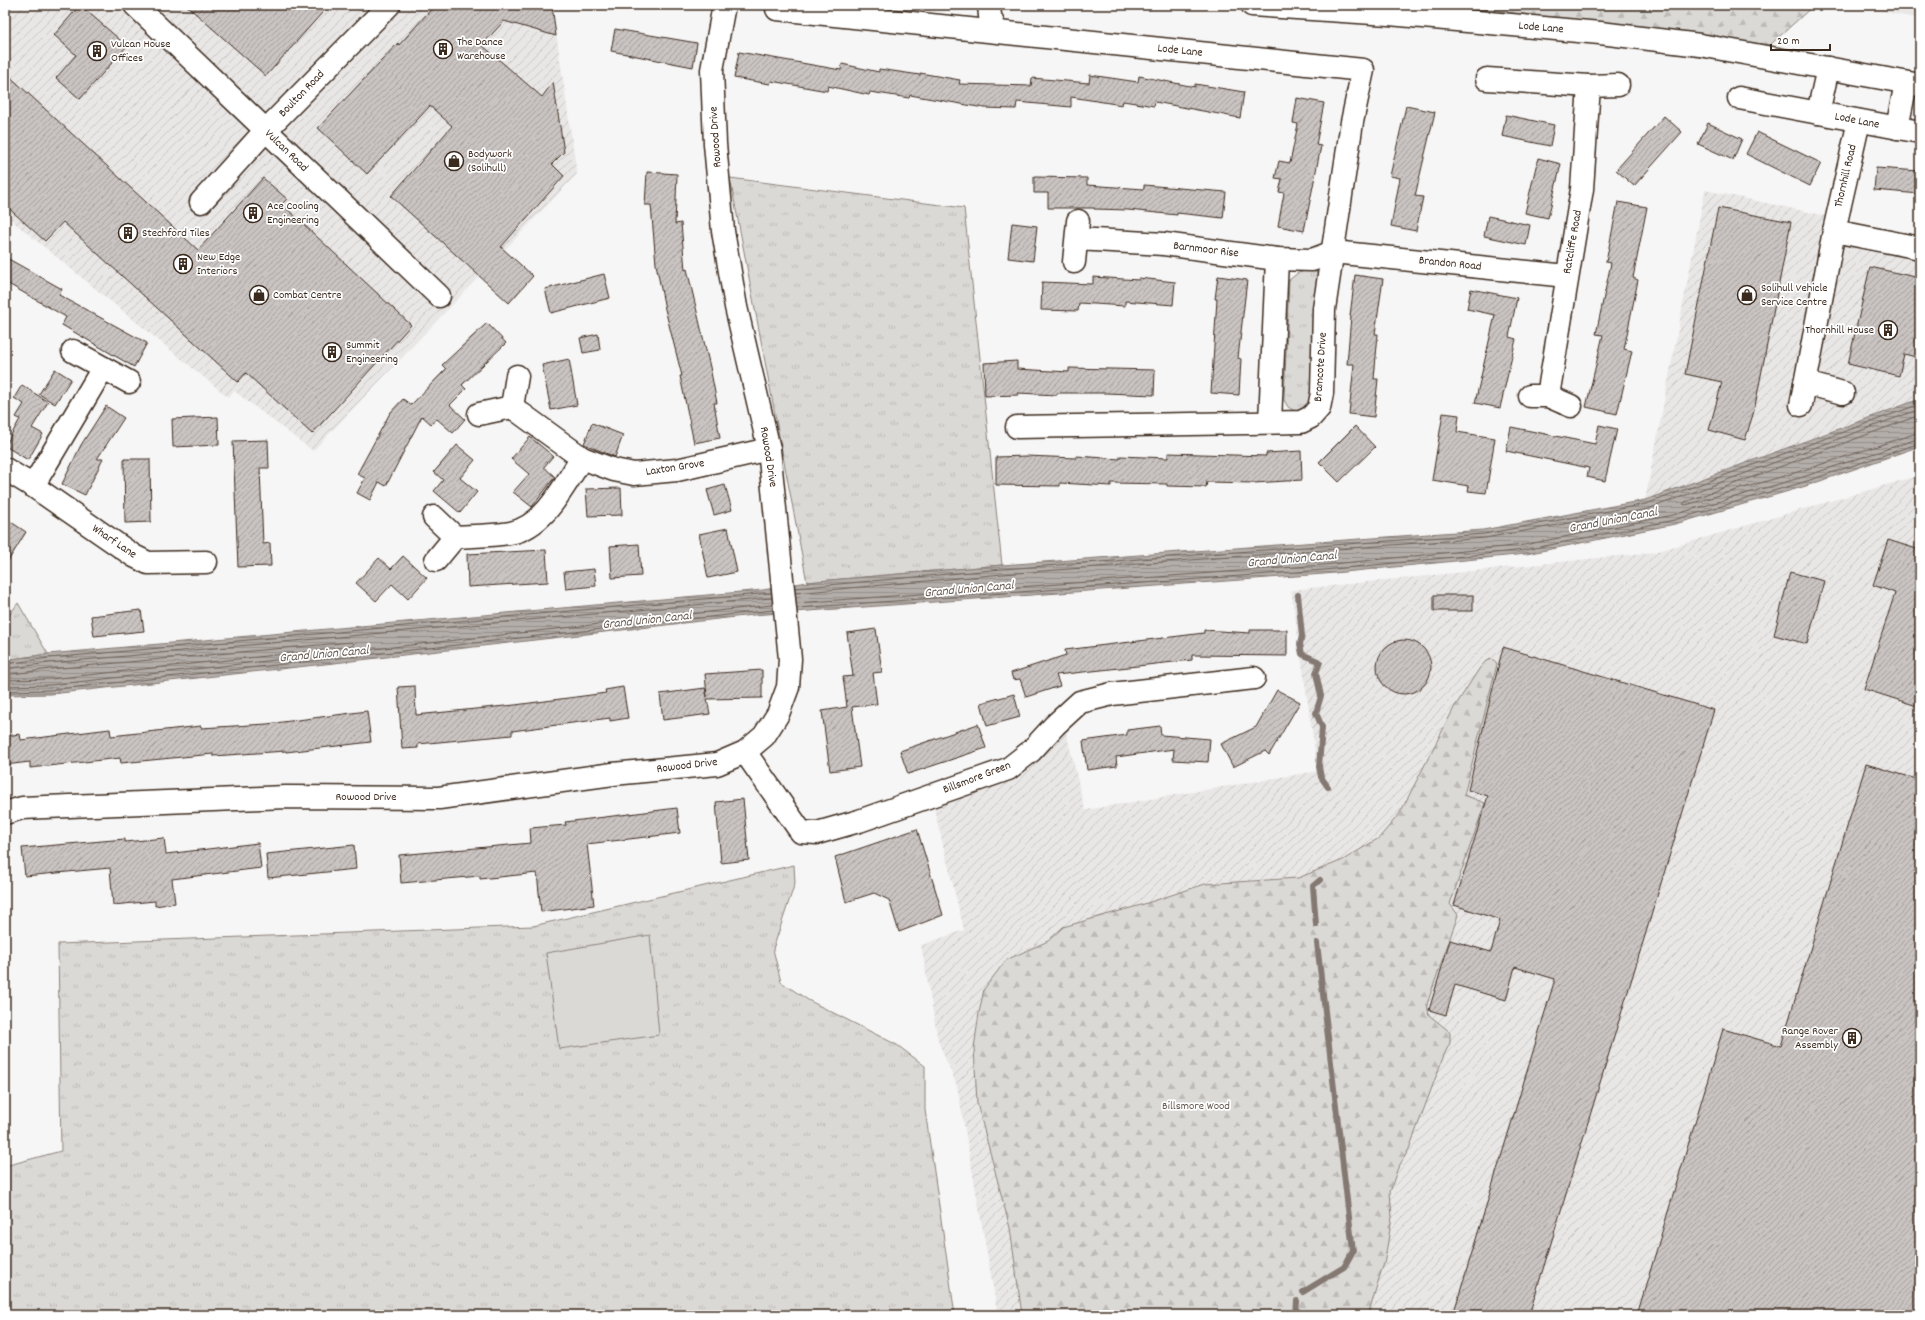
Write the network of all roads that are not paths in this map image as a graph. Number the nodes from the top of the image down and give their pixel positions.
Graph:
1 (135, 5) edge
2 (389, 5) edge
3 (724, 5) edge
4 (989, 5) edge
5 (1252, 5) edge
6 (777, 9) dead end
7 (996, 31) junction
8 (1828, 68) junction
9 (1363, 70) joint
10 (1487, 79) dead end
11 (1913, 84) edge
12 (1618, 85) dead end
13 (1589, 86) junction
14 (1739, 98) dead end
15 (1818, 113) junction
16 (1859, 122) junction
17 (1897, 128) junction
18 (266, 131) junction
19 (1920, 132) edge
20 (201, 202) dead end
21 (1834, 231) junction
22 (1920, 248) edge
23 (1333, 252) junction
24 (1278, 259) junction
25 (1074, 262) dead end
26 (1567, 276) junction
27 (439, 296) dead end
28 (73, 351) dead end
29 (103, 368) junction
30 (517, 376) dead end
31 (129, 382) dead end
32 (1805, 383) junction
33 (1843, 393) dead end
34 (1801, 405) dead end
35 (1572, 406) dead end
36 (512, 407) junction
37 (479, 414) dead end
38 (1270, 422) junction
39 (1017, 427) dead end
40 (769, 449) junction
41 (582, 458) junction
42 (5, 469) edge
43 (33, 486) junction
44 (434, 517) dead end
45 (455, 537) junction
46 (436, 560) dead end
47 (206, 562) dead end
48 (1254, 678) dead end
49 (746, 752) junction
50 (5, 813) edge

1 - 18 street, Vulcan Road
2 - 18 street, Boulton Road
3 - 40 street, Rowood Drive
4 - 7 street
5 - 8 street, Lode Lane
6 - 7 street, Lode Lane
7 - 9 street, Lode Lane
8 - 11 street, Lode Lane
8 - 15 street, Lode Lane
9 - 23 street, Bramcote Drive
10 - 13 street
11 - 17 street, Lode Lane
12 - 13 street
13 - 26 street, Ratcliffe Road
14 - 15 street, Lode Lane
15 - 16 street, Lode Lane
16 - 17 street, Lode Lane
16 - 21 street, Thornhill Road
17 - 19 street, Lode Lane
18 - 20 street, Boulton Road
18 - 27 street, Vulcan Road
21 - 22 street
21 - 32 street, Thornhill Road
23 - 24 street, Barnmoor Rise
23 - 26 street, Brandon Road
23 - 38 street, Bramcote Drive
24 - 25 street, Barnmoor Rise
24 - 38 street
26 - 35 street, Ratcliffe Road
28 - 29 street
29 - 31 street
29 - 43 street
30 - 36 street
32 - 33 street
32 - 34 street, Thornhill Road
36 - 37 street
36 - 41 street, Laxton Grove
38 - 39 street, Bramcote Drive
40 - 41 street, Laxton Grove
40 - 49 street, Rowood Drive
41 - 45 street
42 - 43 street, Wharf Lane
43 - 47 street, Wharf Lane
44 - 45 street
45 - 46 street
48 - 49 street, Billsmore Green
49 - 50 street, Rowood Drive

